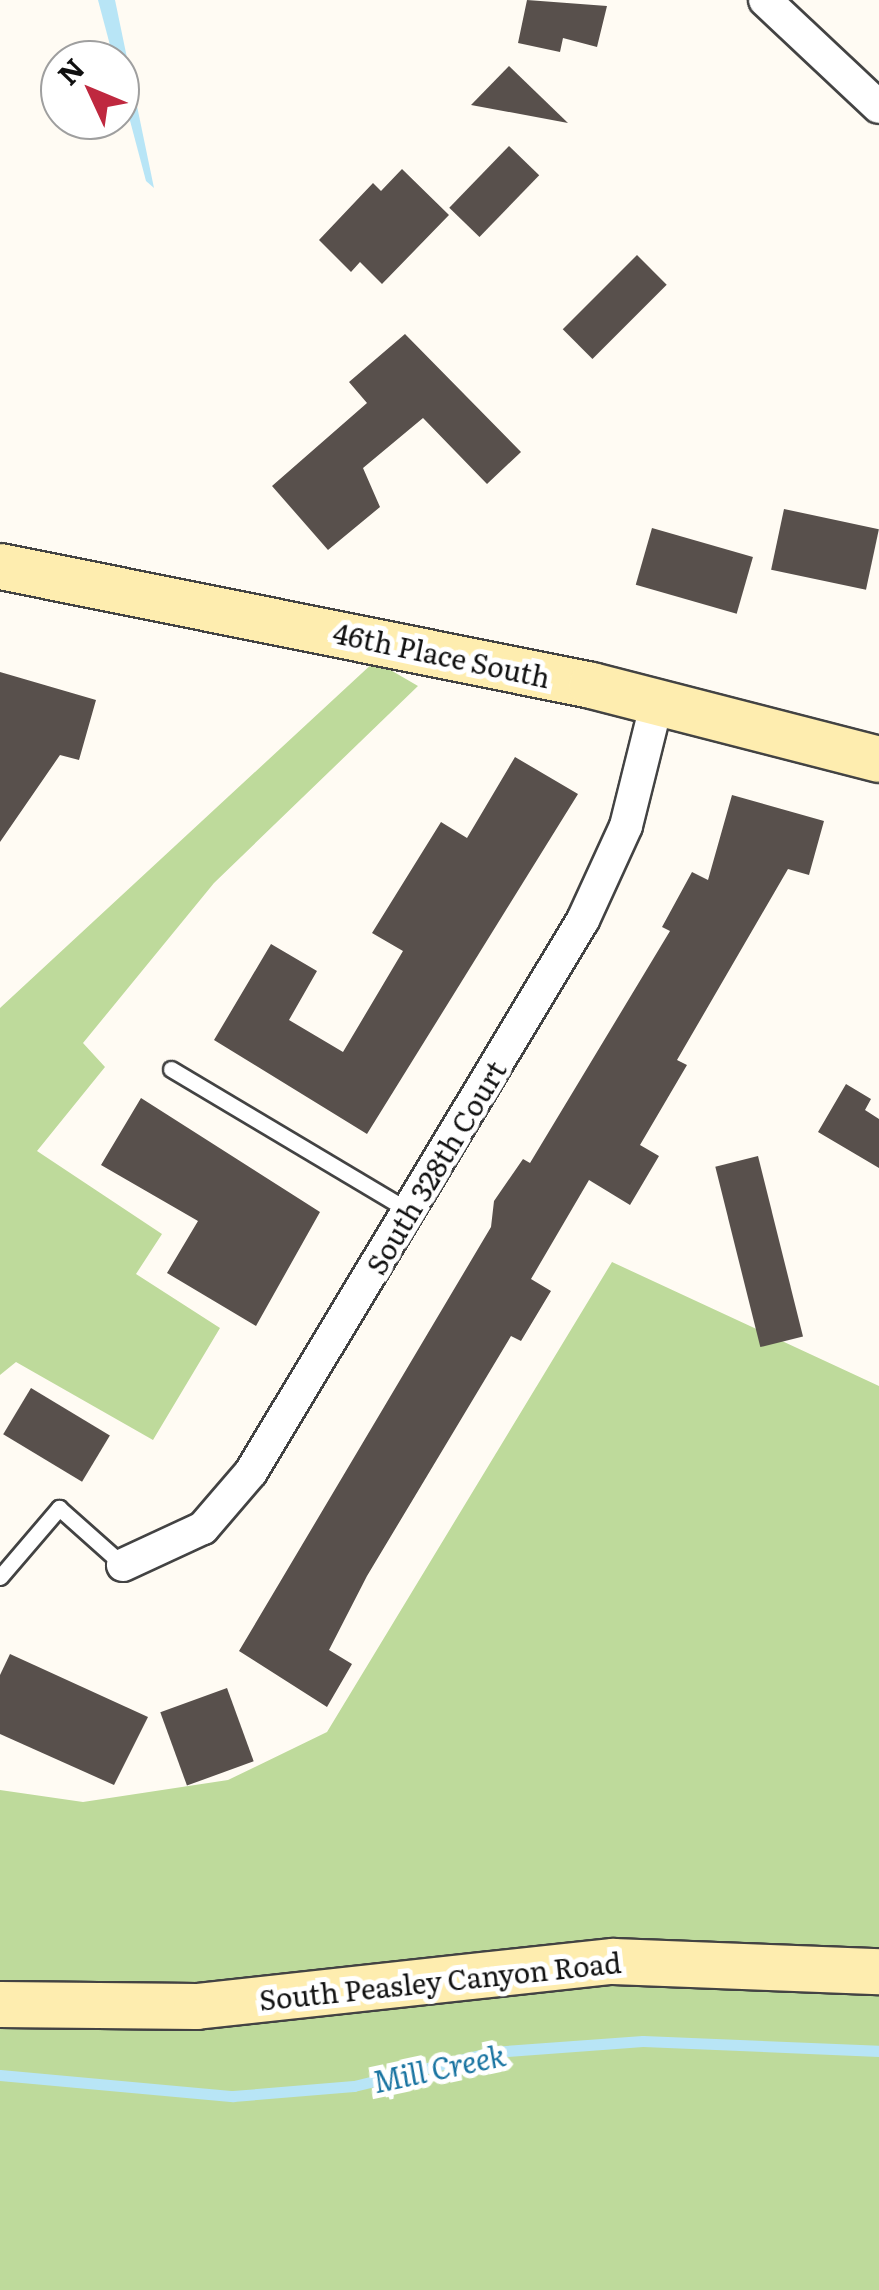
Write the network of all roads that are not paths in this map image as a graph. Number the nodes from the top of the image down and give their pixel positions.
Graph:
1 (765, 0) edge
2 (879, 107) edge
3 (0, 566) edge
4 (657, 702) junction
5 (879, 760) edge
6 (171, 1069) dead end
7 (409, 1211) junction
8 (124, 1564) joint
9 (0, 1577) edge
10 (879, 1971) edge
11 (0, 2004) edge

1 - 2 street
3 - 4 street, 46th Place South
4 - 5 street, 46th Place South
4 - 7 street, South 328th Court
6 - 7 lane
7 - 8 street, South 328th Court
8 - 9 lane
10 - 11 street, South Peasley Canyon Road

